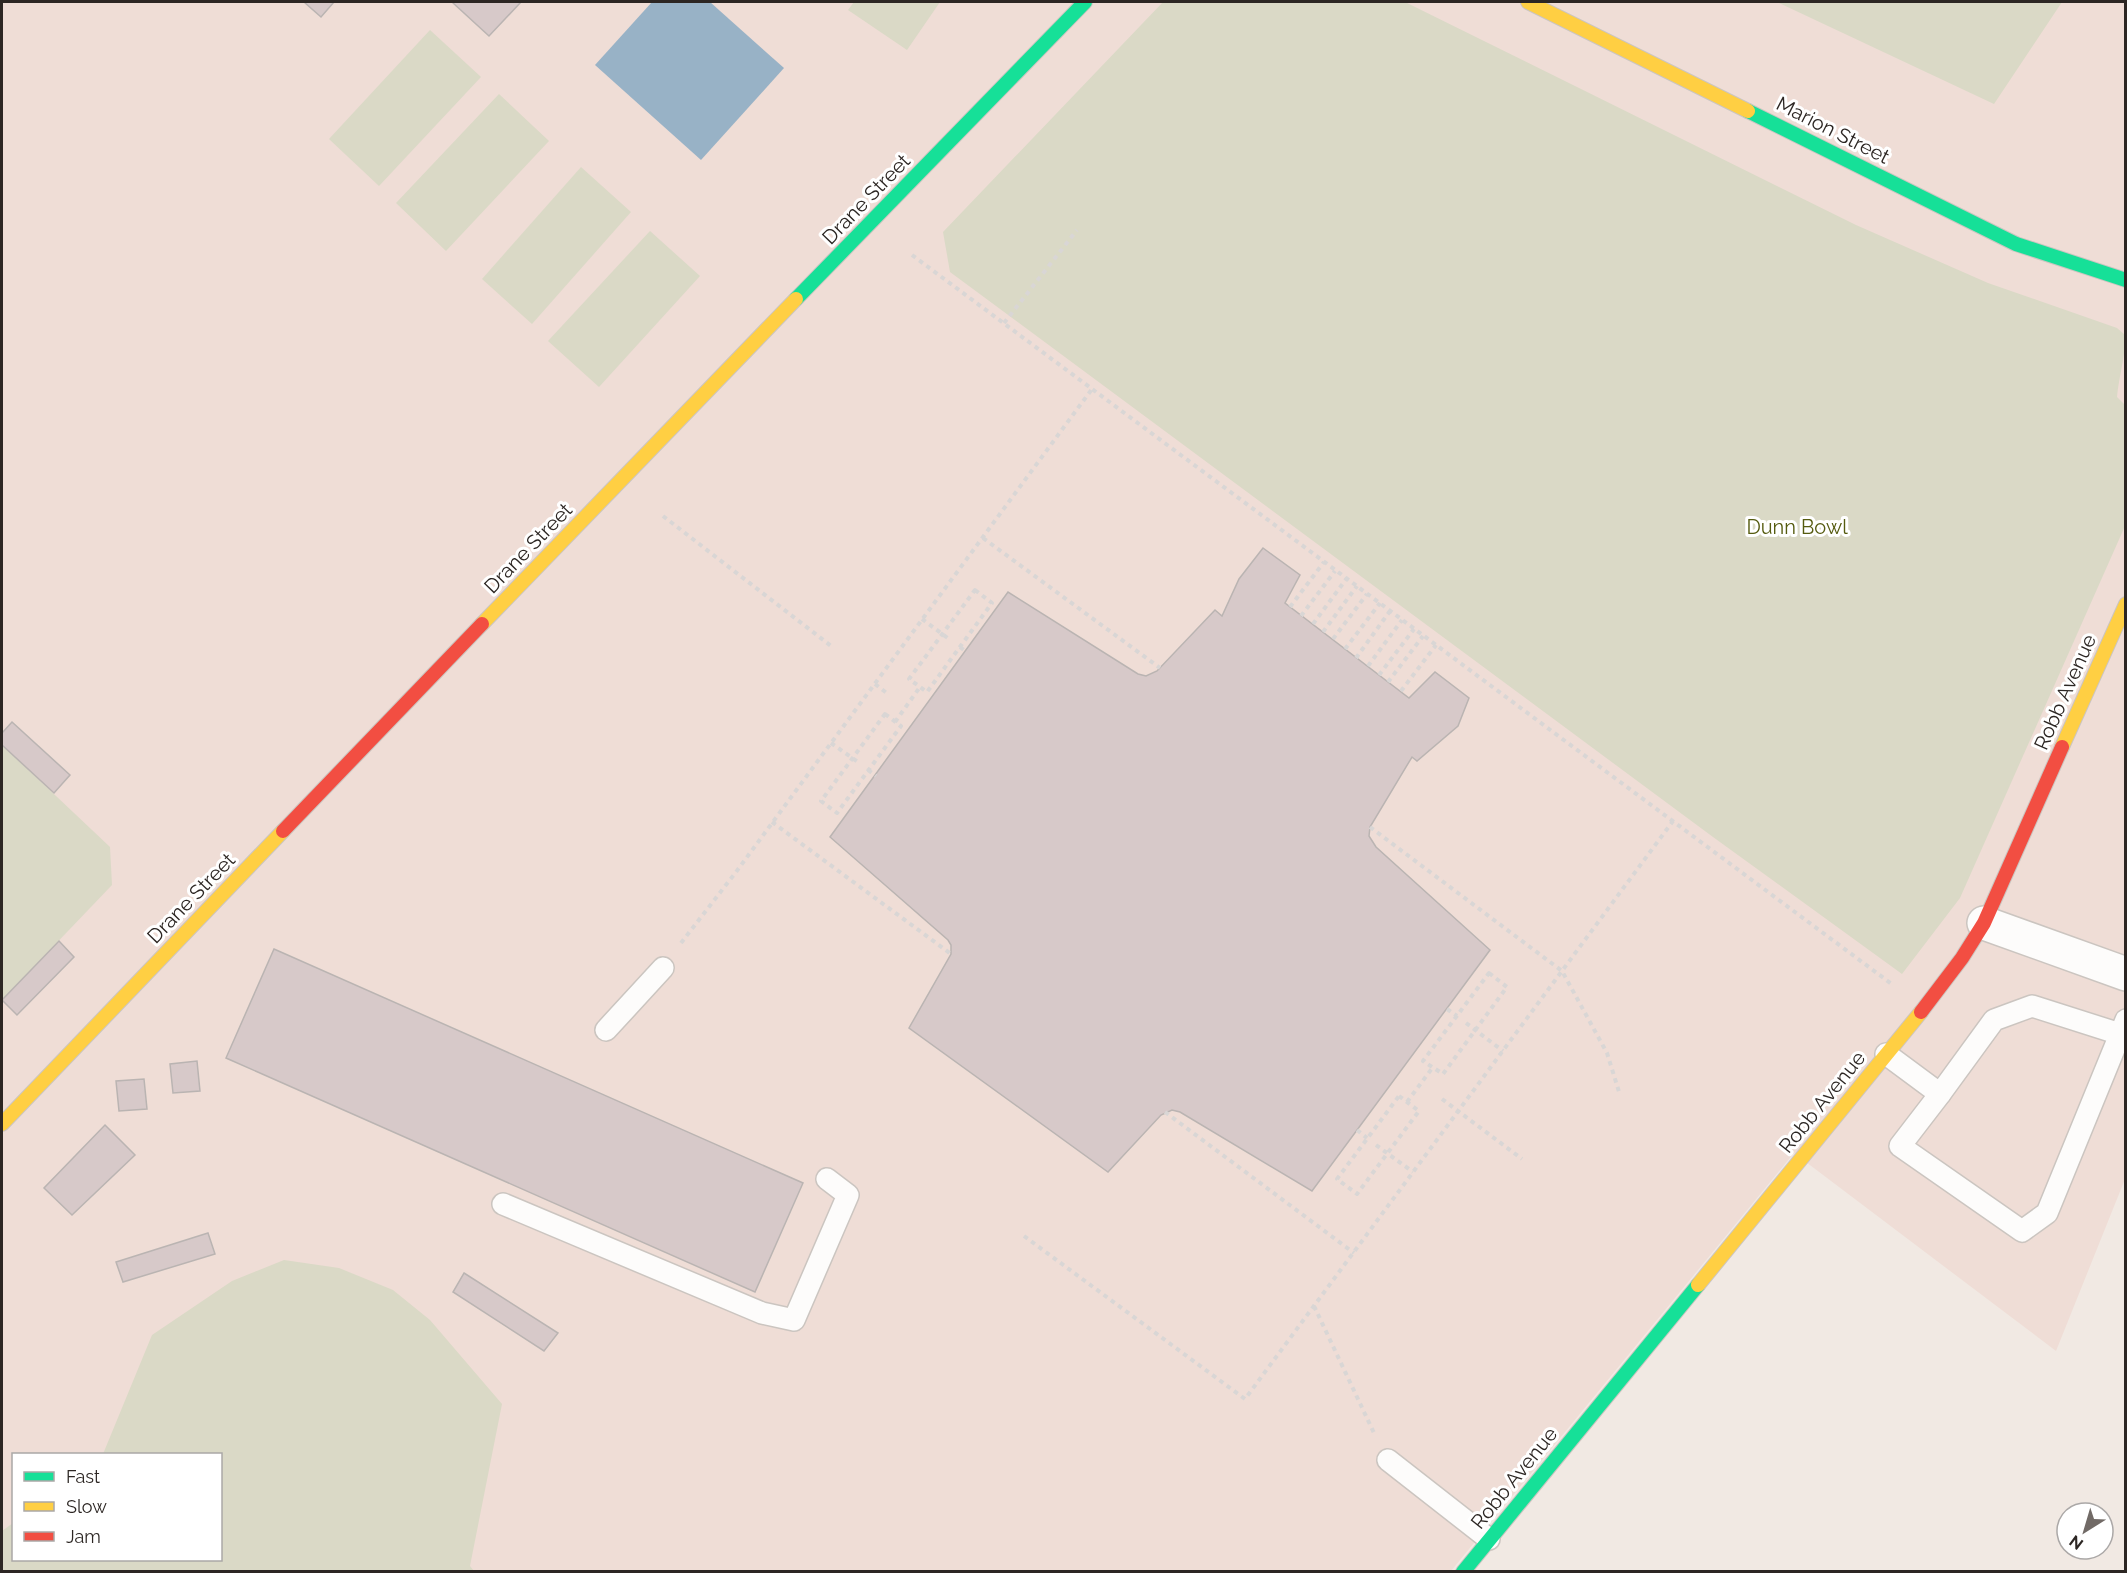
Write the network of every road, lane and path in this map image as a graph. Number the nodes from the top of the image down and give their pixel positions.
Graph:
1 (1085, 2) edge
2 (1528, 2) edge
3 (1077, 230) dead end
4 (912, 255) dead end
5 (2126, 280) edge
6 (1004, 323) junction
7 (1092, 389) junction
8 (663, 516) dead end
9 (983, 538) junction
10 (1324, 562) junction
11 (1335, 571) junction
12 (1347, 578) junction
13 (1357, 586) junction
14 (1367, 594) junction
15 (1380, 603) junction
16 (2126, 604) edge
17 (1290, 607) dead end
18 (1390, 611) junction
19 (1301, 616) dead end
20 (922, 619) junction
21 (1402, 620) junction
22 (1313, 624) dead end
23 (1414, 629) junction
24 (1323, 632) dead end
25 (943, 634) junction
26 (1423, 636) junction
27 (949, 639) dead end
28 (1333, 639) dead end
29 (1436, 645) junction
30 (831, 646) dead end
31 (960, 647) junction
32 (1345, 649) dead end
33 (965, 651) dead end
34 (1356, 658) dead end
35 (1368, 666) dead end
36 (1160, 668) dead end
37 (1379, 675) dead end
38 (1388, 682) dead end
39 (875, 684) junction
40 (920, 687) junction
41 (1401, 692) dead end
42 (888, 694) dead end
43 (895, 722) junction
44 (831, 743) junction
45 (852, 759) junction
46 (858, 762) dead end
47 (868, 770) junction
48 (876, 776) dead end
49 (1673, 821) junction
50 (772, 822) junction
51 (1370, 827) dead end
52 (1984, 923) junction
53 (951, 954) dead end
54 (663, 968) joint
55 (1562, 970) junction
56 (2126, 974) edge
57 (1924, 1008) junction
58 (1447, 1009) dead end
59 (1457, 1016) junction
60 (1466, 1023) dead end
61 (2123, 1027) edge
62 (606, 1030) dead end
63 (1476, 1030) junction
64 (1503, 1051) junction
65 (1886, 1054) junction
66 (1433, 1067) junction
67 (1940, 1094) junction
68 (1620, 1095) dead end
69 (1442, 1099) dead end
70 (1407, 1102) junction
71 (1165, 1112) dead end
72 (1458, 1112) junction
73 (2, 1124) edge
74 (1357, 1130) dead end
75 (1367, 1138) junction
76 (1376, 1145) dead end
77 (1387, 1154) junction
78 (1522, 1159) dead end
79 (1413, 1172) junction
80 (827, 1179) dead end
81 (503, 1204) dead end
82 (1024, 1236) dead end
83 (1354, 1253) junction
84 (1314, 1306) junction
85 (1388, 1461) joint
86 (1489, 1539) junction
87 (1463, 1572) edge

1 - 73 street, Drane Street
2 - 5 street, Marion Street
3 - 6 path
4 - 6 path
6 - 7 path
7 - 9 path
7 - 10 path
8 - 30 path
9 - 20 path
9 - 36 path
10 - 11 path
10 - 17 path
11 - 12 path
11 - 19 path
12 - 13 path
12 - 22 path
13 - 14 path
13 - 24 path
14 - 15 path
14 - 28 path
15 - 18 path
15 - 32 path
16 - 52 street, Robb Avenue
18 - 21 path
18 - 34 path
20 - 25 path
20 - 39 path
21 - 23 path
21 - 35 path
23 - 26 path
23 - 37 path
25 - 27 path
25 - 31 path
25 - 40 path
26 - 29 path
26 - 38 path
29 - 41 path
29 - 49 path
31 - 33 path
31 - 40 path
39 - 42 path
39 - 44 path
40 - 43 path
43 - 45 path
43 - 47 path
44 - 45 path
44 - 50 path
45 - 46 path
45 - 47 path
47 - 48 path
49 - 55 path
49 - 57 path
50 - 53 path
50 - 54 path
51 - 55 path
52 - 56 street
52 - 57 street, Robb Avenue
54 - 62 lane
55 - 64 path
55 - 68 path
57 - 65 street, Robb Avenue
58 - 59 path
59 - 63 path
59 - 66 path
60 - 63 path
61 - 67 lane
61 - 67 lane
63 - 64 path
63 - 66 path
64 - 72 path
65 - 67 lane
65 - 86 street, Robb Avenue
66 - 70 path
69 - 72 path
70 - 75 path
70 - 77 path
71 - 83 path
72 - 78 path
72 - 79 path
74 - 75 path
75 - 77 path
76 - 77 path
77 - 79 path
79 - 83 path
80 - 81 lane
82 - 84 path
83 - 84 path
84 - 85 path
85 - 86 lane
86 - 87 street, Robb Avenue

